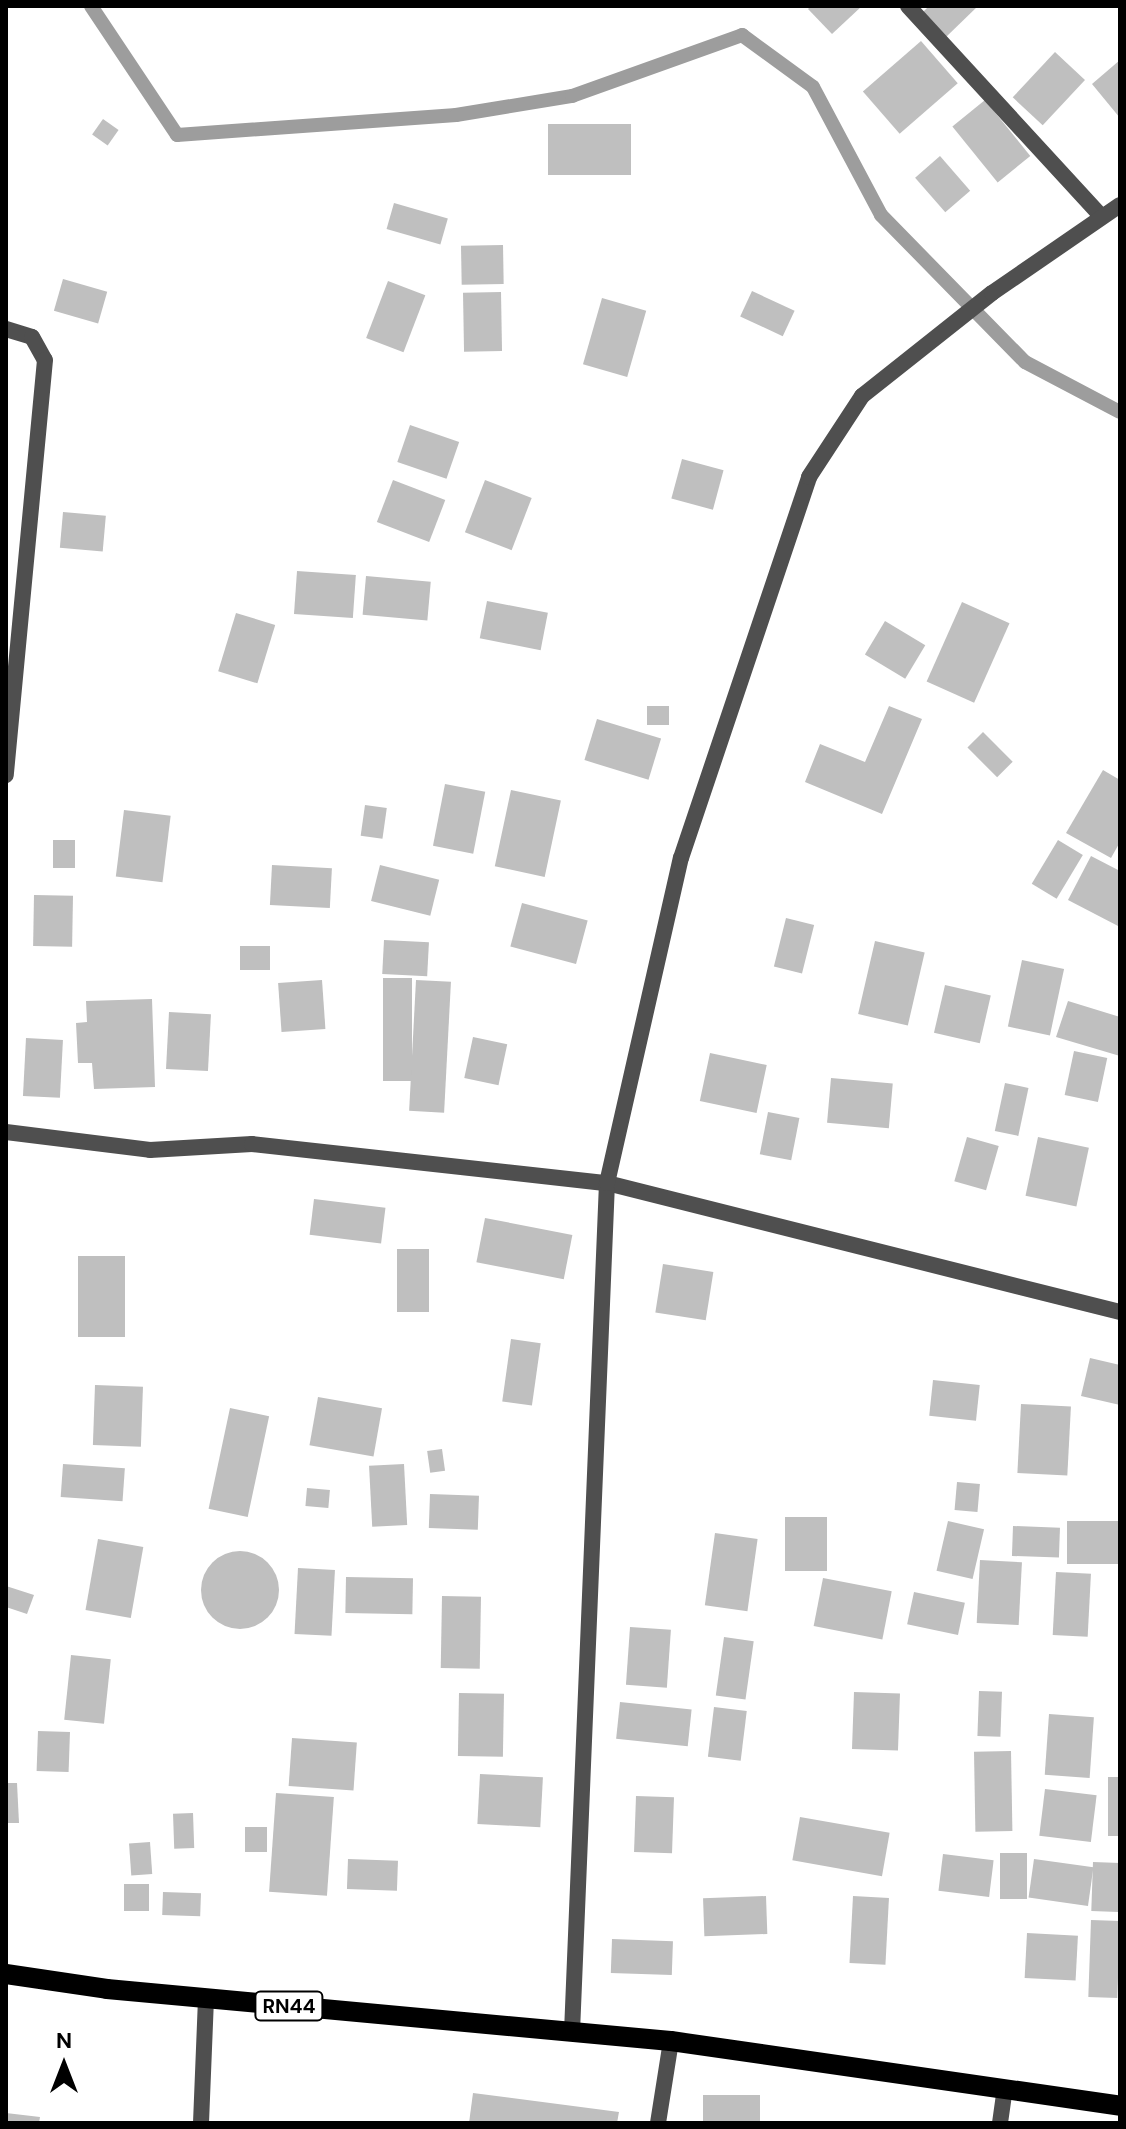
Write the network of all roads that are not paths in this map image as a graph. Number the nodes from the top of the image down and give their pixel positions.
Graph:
1 (908, 6) edge
2 (1120, 205) edge
3 (1100, 215) junction
4 (6, 329) edge
5 (7, 751) edge
6 (6, 775) edge
7 (6, 1132) edge
8 (607, 1183) junction
9 (1120, 1312) edge
10 (6, 1974) edge
11 (206, 1998) junction
12 (572, 2032) junction
13 (671, 2041) junction
14 (1005, 2089) junction
15 (1120, 2106) edge
16 (201, 2123) edge
17 (658, 2123) edge
18 (1000, 2123) edge

1 - 3 street
2 - 3 street
3 - 8 street
4 - 5 street
5 - 6 street
7 - 8 street
8 - 9 street
8 - 12 street
10 - 11 main road, RN44
11 - 12 main road, RN44
11 - 16 street
12 - 13 main road, RN44
13 - 14 main road, RN44
13 - 17 street
14 - 15 main road, RN44
14 - 18 street

